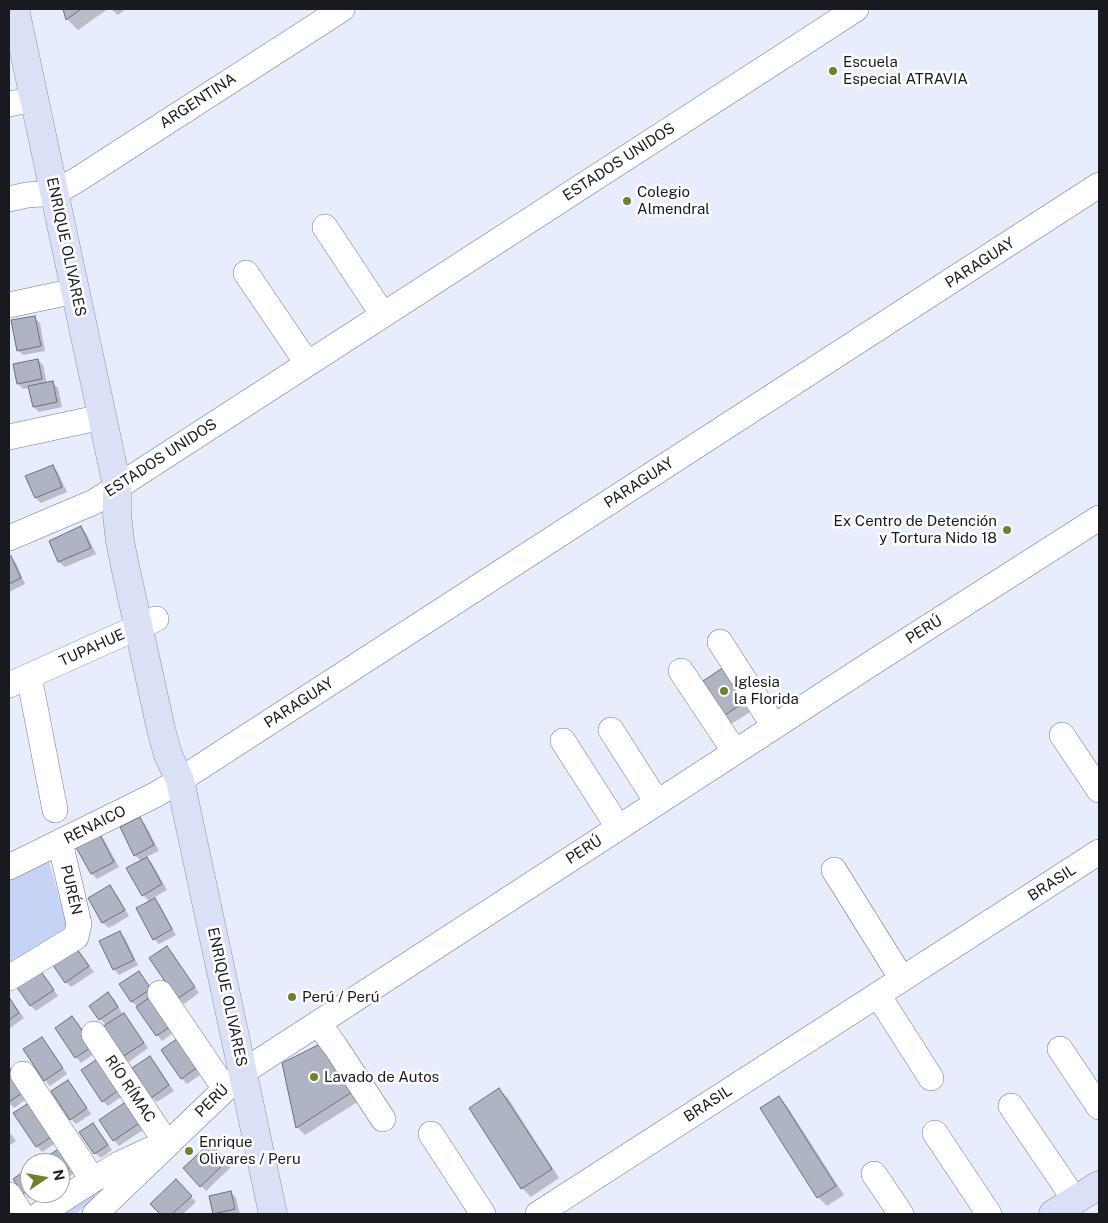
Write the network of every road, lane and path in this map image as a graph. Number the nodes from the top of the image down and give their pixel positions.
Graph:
1 (15, 9) edge
2 (342, 9) edge
3 (856, 9) edge
4 (22, 101) edge
5 (1099, 185) edge
6 (54, 193) junction
7 (9, 199) edge
8 (325, 227) dead end
9 (246, 272) dead end
10 (75, 291) junction
11 (9, 305) edge
12 (383, 315) junction
13 (307, 364) junction
14 (102, 417) junction
15 (9, 437) edge
16 (117, 486) junction
17 (1099, 518) edge
18 (9, 538) edge
19 (147, 623) junction
20 (720, 642) dead end
21 (680, 671) dead end
22 (19, 680) edge
23 (774, 726) junction
24 (610, 730) dead end
25 (1062, 735) dead end
26 (563, 741) dead end
27 (735, 752) junction
28 (180, 780) junction
29 (1099, 790) edge
30 (657, 802) junction
31 (55, 810) dead end
32 (618, 827) junction
33 (60, 842) junction
34 (1099, 852) edge
35 (9, 867) edge
36 (834, 870) dead end
37 (9, 978) edge
38 (902, 979) junction
39 (160, 993) dead end
40 (878, 995) junction
41 (318, 1023) junction
42 (94, 1034) dead end
43 (1060, 1049) dead end
44 (23, 1074) dead end
45 (931, 1078) dead end
46 (234, 1080) junction
47 (1011, 1106) dead end
48 (1099, 1107) edge
49 (384, 1120) dead end
50 (935, 1133) dead end
51 (431, 1134) dead end
52 (167, 1144) junction
53 (874, 1174) dead end
54 (93, 1180) junction
55 (1099, 1185) edge
56 (9, 1195) edge
57 (1064, 1207) edge
58 (21, 1214) edge
59 (40, 1214) edge
60 (94, 1214) edge
61 (273, 1214) edge
62 (483, 1214) edge
63 (538, 1214) edge
64 (901, 1214) edge
65 (989, 1214) edge

1 - 4 main road, ENRIQUE OLIVARES
2 - 6 street, ARGENTINA
3 - 12 street, ESTADOS UNIDOS
4 - 6 main road, ENRIQUE OLIVARES
5 - 28 street, PARAGUAY
6 - 7 street
6 - 10 main road, ENRIQUE OLIVARES
8 - 12 street
9 - 13 street
10 - 11 street
10 - 14 main road, ENRIQUE OLIVARES
12 - 13 street, ESTADOS UNIDOS
13 - 16 street, ESTADOS UNIDOS
14 - 15 street
14 - 16 main road, ENRIQUE OLIVARES
16 - 18 street, ESTADOS UNIDOS
16 - 19 main road, ENRIQUE OLIVARES
17 - 23 street, PERÚ
19 - 22 street, TUPAHUE
19 - 28 main road, ENRIQUE OLIVARES
20 - 23 street
21 - 27 street
22 - 31 street, TUPAHUE
23 - 27 street, PERÚ
24 - 30 street
25 - 29 street
26 - 32 street
27 - 30 street, PERÚ
28 - 33 street, RENAICO
28 - 46 main road, ENRIQUE OLIVARES
30 - 32 street, PERÚ
32 - 41 street, PERÚ
33 - 35 street, RENAICO
33 - 37 street, PURÉN
34 - 38 street, BRASIL
36 - 38 street
38 - 40 street, BRASIL
39 - 46 street
40 - 45 street
40 - 63 street, BRASIL
41 - 46 street, PERÚ
41 - 49 street
42 - 52 street, RÍO RÍMAC
43 - 48 street
44 - 54 street
46 - 52 street, PERÚ
46 - 61 main road, ENRIQUE OLIVARES
47 - 57 street
50 - 65 street
51 - 62 street
52 - 54 street
52 - 60 street, PERÚ
53 - 64 street
54 - 59 street
55 - 57 main road
56 - 58 street

